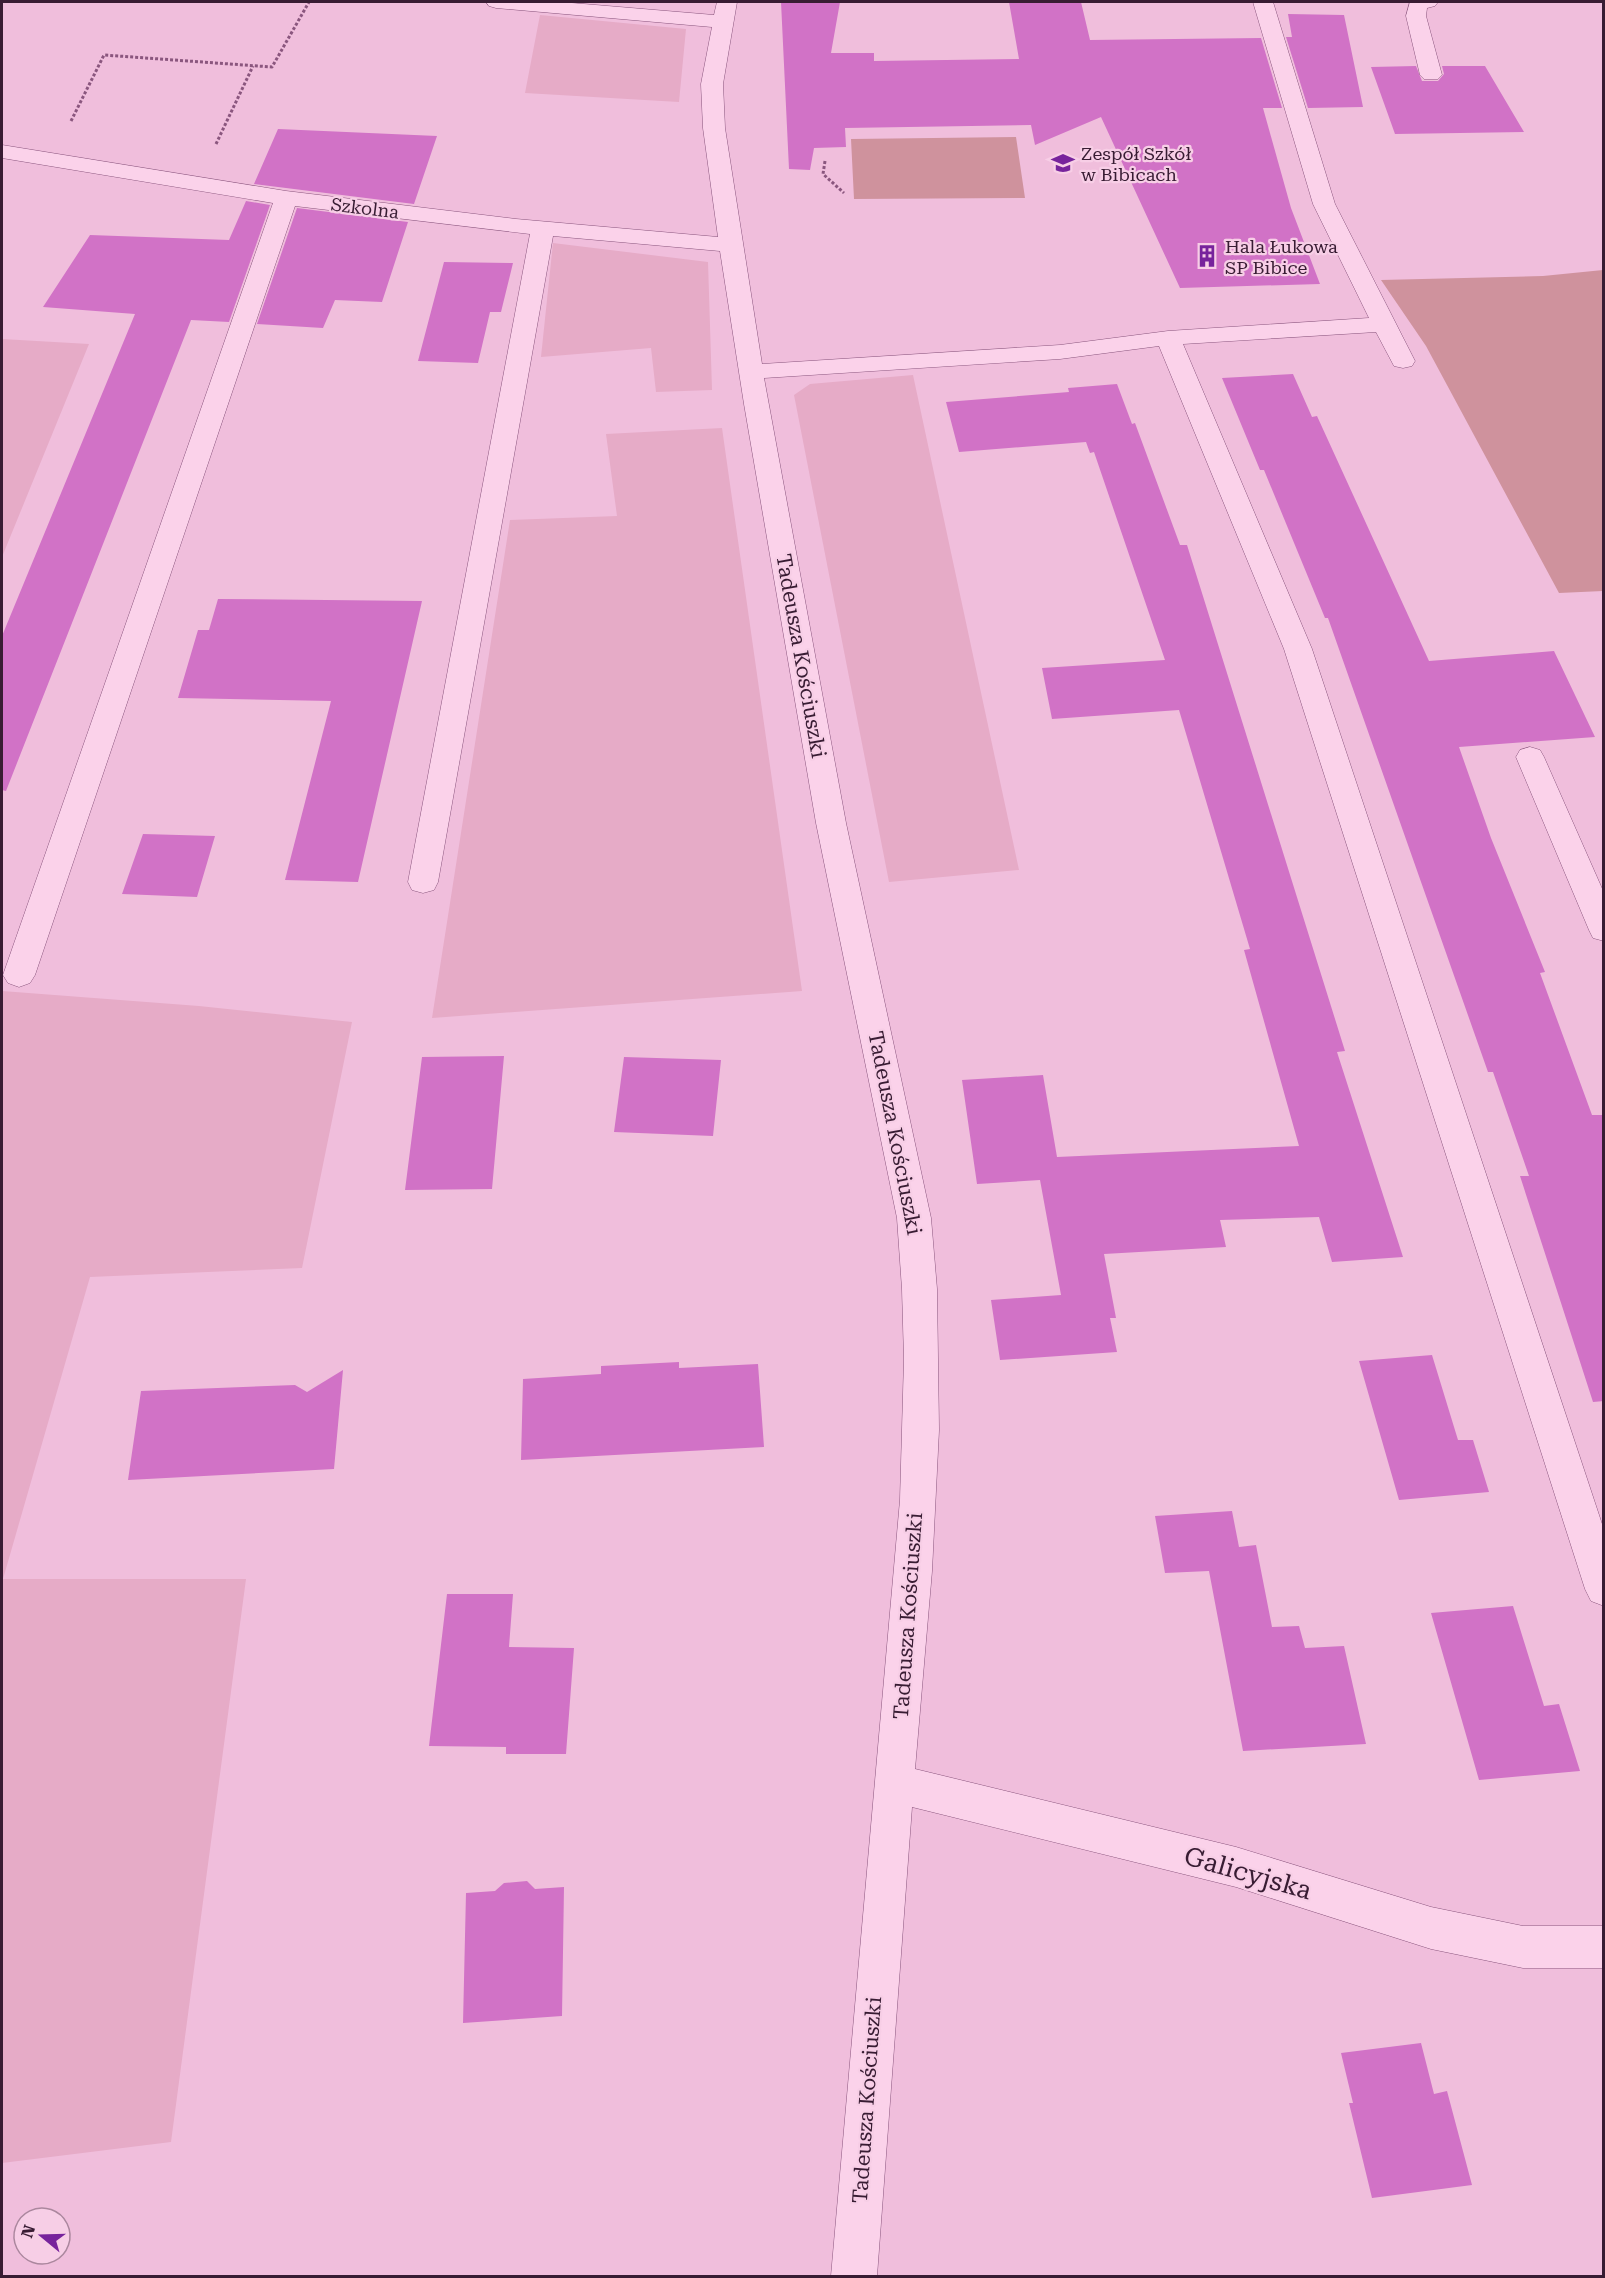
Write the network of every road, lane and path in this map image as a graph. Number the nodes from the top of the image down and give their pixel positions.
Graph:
1 (309, 2) edge
2 (496, 2) edge
3 (1263, 2) edge
4 (1428, 2) edge
5 (725, 12) edge
6 (253, 66) junction
7 (1431, 75) dead end
8 (2, 151) edge
9 (52, 159) junction
10 (825, 161) dead end
11 (198, 183) junction
12 (844, 194) dead end
13 (286, 198) junction
14 (543, 228) junction
15 (731, 245) junction
16 (1384, 324) junction
17 (1168, 338) junction
18 (1403, 361) dead end
19 (751, 372) junction
20 (1530, 757) dead end
21 (423, 882) dead end
22 (1604, 930) edge
23 (20, 975) dead end
24 (1604, 1589) edge
25 (894, 1783) junction
26 (1604, 1947) edge
27 (854, 2277) edge

1 - 6 path
2 - 5 street
3 - 16 street
4 - 7 street
5 - 15 street, Tadeusza Kościuszki
6 - 9 path
6 - 11 path
8 - 9 street, Szkolna
9 - 11 street, Szkolna
10 - 12 path
11 - 13 street, Szkolna
13 - 14 street, Szkolna
13 - 23 street
14 - 15 street, Szkolna
14 - 21 street
15 - 19 street, Tadeusza Kościuszki
16 - 17 street
16 - 18 street
17 - 19 street
17 - 24 street
19 - 25 street, Tadeusza Kościuszki
20 - 22 street
25 - 26 street, Galicyjska
25 - 27 street, Tadeusza Kościuszki

